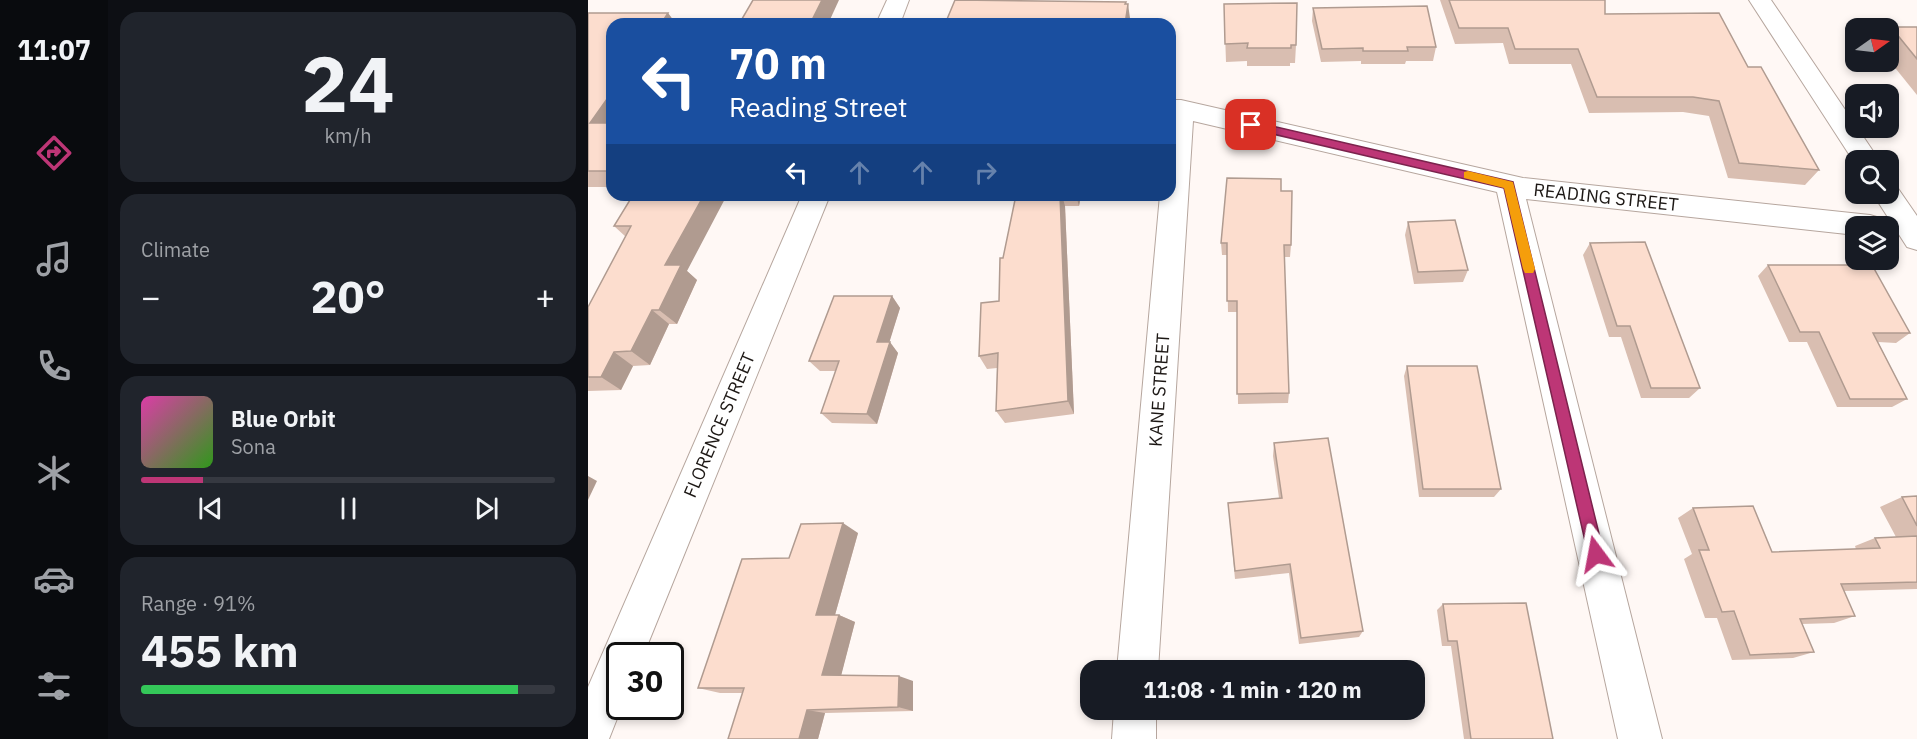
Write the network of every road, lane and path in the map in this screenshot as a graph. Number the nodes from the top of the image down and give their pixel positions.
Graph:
1 (898, 0) edge
2 (1760, 0) edge
3 (890, 18) edge
4 (1176, 109) edge
5 (1859, 150) edge
6 (1509, 185) junction
7 (813, 201) edge
8 (1170, 201) edge
9 (1893, 204) edge
10 (1845, 223) edge
11 (1909, 232) edge
12 (628, 642) edge
13 (1138, 660) edge
14 (606, 695) edge
15 (1135, 720) edge
16 (588, 737) edge
17 (1134, 739) edge
18 (1640, 739) edge

1 - 3 street
2 - 5 street
4 - 6 street, READING STREET
6 - 10 street, READING STREET
6 - 18 street
7 - 12 street, FLORENCE STREET
8 - 13 street, KANE STREET
9 - 11 street
14 - 16 street
15 - 17 street

